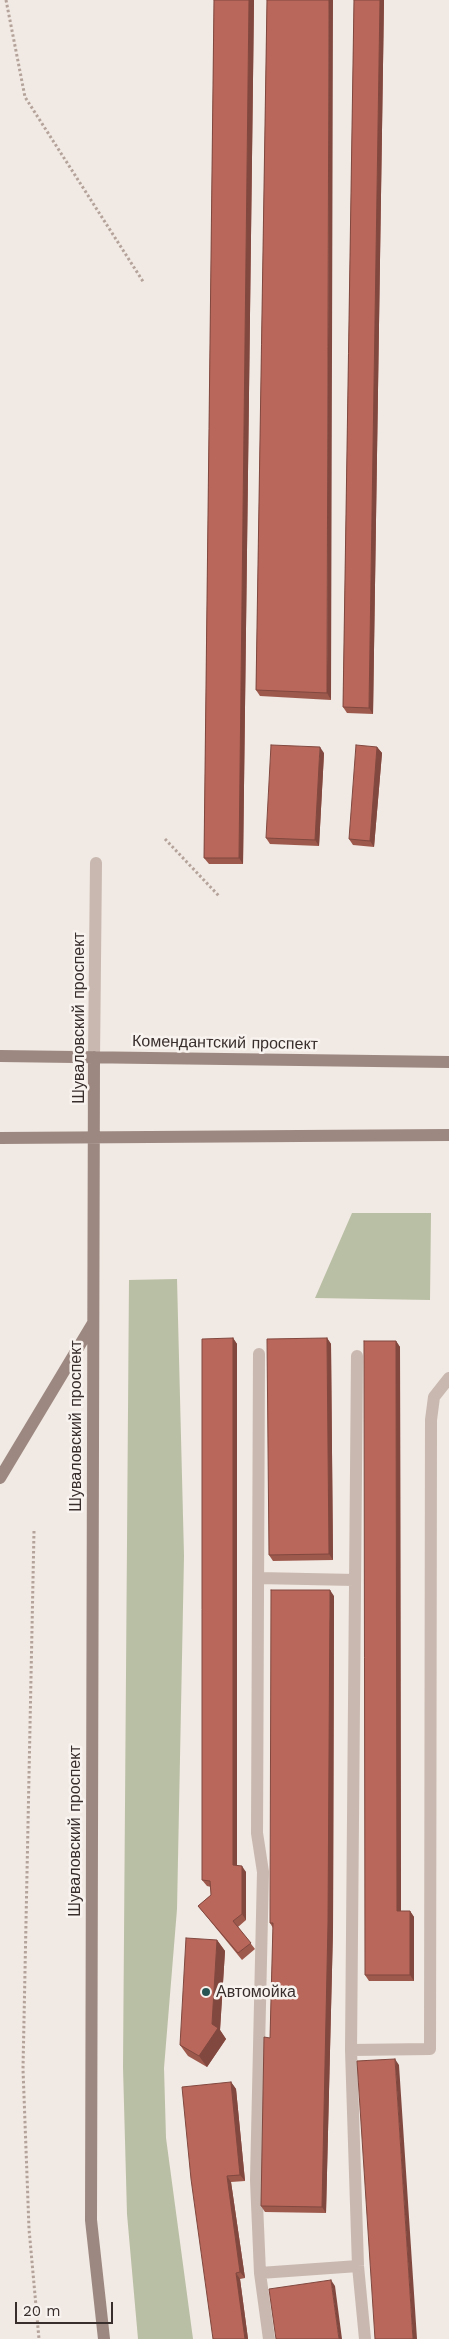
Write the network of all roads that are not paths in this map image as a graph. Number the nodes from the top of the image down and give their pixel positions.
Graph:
1 (96, 863) dead end
2 (0, 1056) edge
3 (94, 1057) junction
4 (449, 1062) edge
5 (449, 1135) edge
6 (0, 1138) edge
7 (94, 1138) junction
8 (93, 1323) junction
9 (259, 1354) dead end
10 (357, 1356) dead end
11 (449, 1378) edge
12 (0, 1478) edge
13 (258, 1578) junction
14 (355, 1580) junction
15 (351, 2050) junction
16 (358, 2266) junction
17 (260, 2273) junction
18 (104, 2339) edge
19 (269, 2339) edge
20 (365, 2339) edge

1 - 3 lane, Шуваловский проспект
2 - 3 main road, Комендантский проспект
3 - 4 main road, Комендантский проспект
3 - 7 main road, Шуваловский проспект
5 - 7 main road
6 - 7 main road
7 - 8 main road, Шуваловский проспект
8 - 12 main road, Шуваловский проспект
8 - 18 main road, Шуваловский проспект
9 - 13 lane
10 - 14 lane
11 - 15 lane
13 - 14 lane
13 - 17 lane
14 - 15 lane
15 - 16 lane
16 - 17 lane
16 - 20 lane
17 - 19 lane

